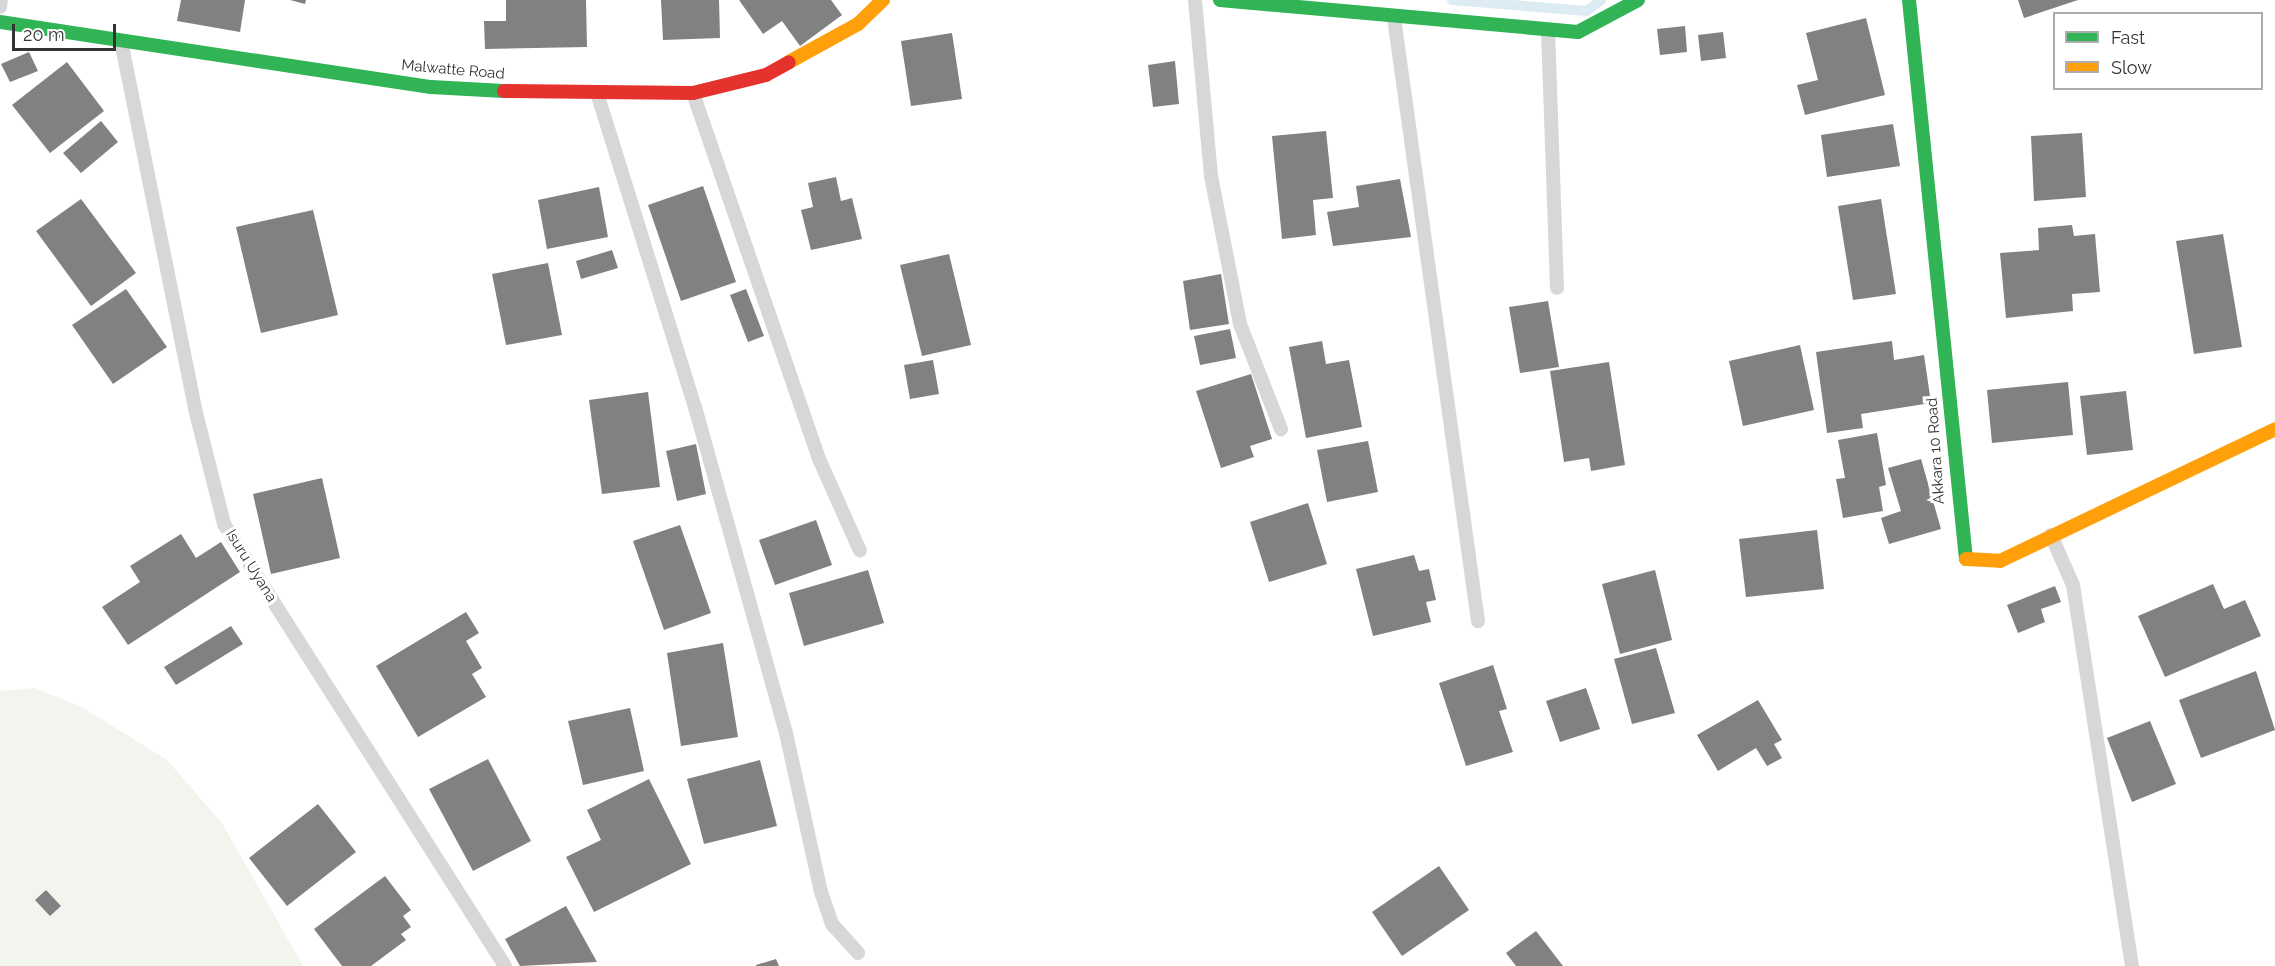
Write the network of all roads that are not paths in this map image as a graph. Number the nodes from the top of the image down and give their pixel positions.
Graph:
1 (1, 0) edge
2 (883, 0) edge
3 (1195, 0) edge
4 (1220, 0) edge
5 (1638, 0) edge
6 (1909, 0) edge
7 (0, 7) edge
8 (1394, 18) junction
9 (0, 22) edge
10 (1548, 30) junction
11 (121, 40) junction
12 (693, 93) junction
13 (597, 96) junction
14 (1557, 288) dead end
15 (1281, 429) dead end
16 (2275, 429) edge
17 (2051, 535) junction
18 (860, 551) dead end
19 (1478, 621) dead end
20 (858, 953) dead end
21 (505, 966) edge
22 (2132, 966) edge

1 - 7 lane
2 - 12 street, Malwatte Road
3 - 15 lane
4 - 8 street
5 - 10 street
6 - 17 street, Akkara 10 Road
8 - 10 street
8 - 19 lane
9 - 11 street, Malwatte Road
10 - 14 lane
11 - 13 street, Malwatte Road
11 - 21 lane, Isuru Uyana
12 - 13 street, Malwatte Road
12 - 18 lane
13 - 20 lane
16 - 17 street, Akkara 10 Road
17 - 22 lane

